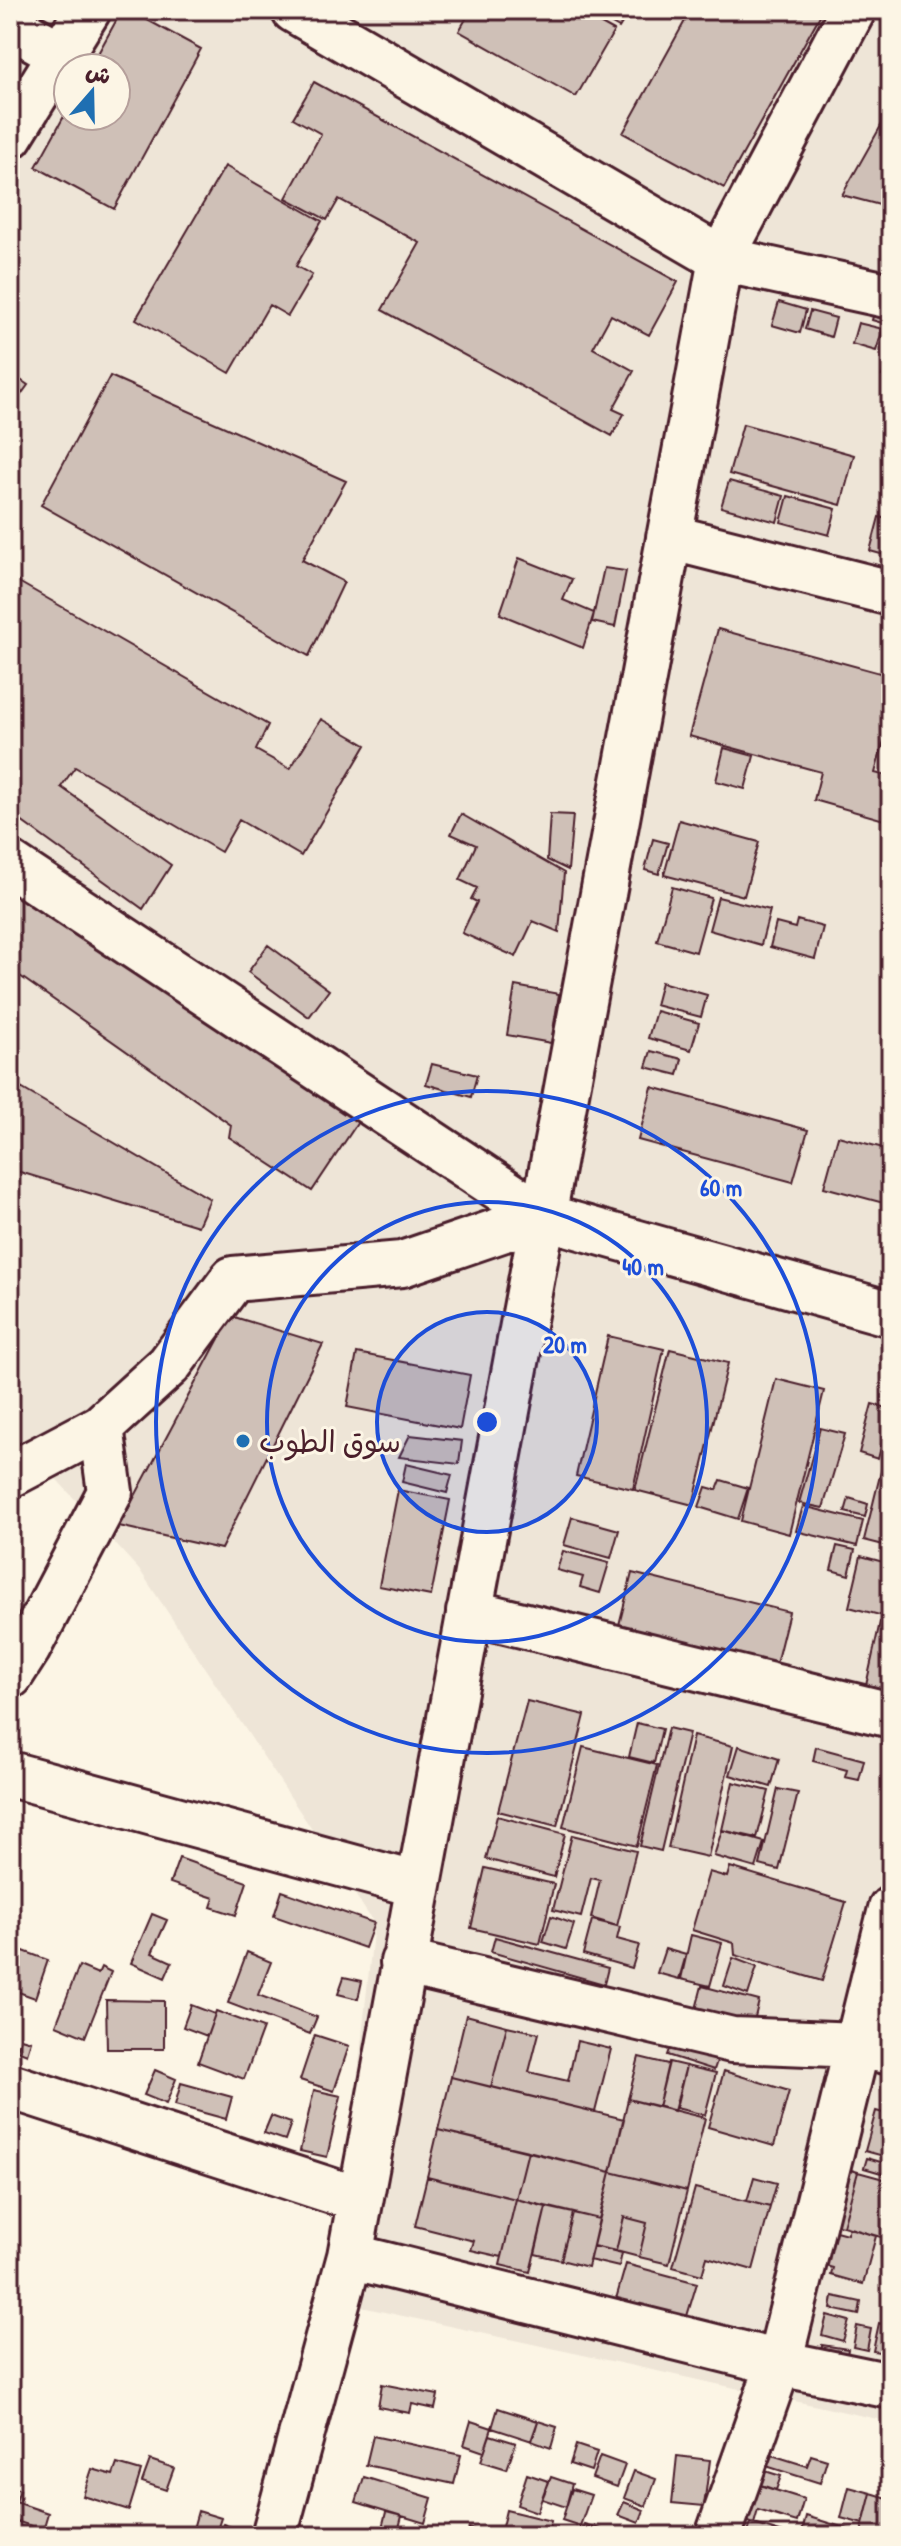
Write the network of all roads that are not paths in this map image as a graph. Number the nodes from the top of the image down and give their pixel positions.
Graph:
1 (88, 10) edge
2 (294, 10) edge
3 (853, 10) edge
4 (10, 25) edge
5 (57, 52) edge
6 (62, 52) edge
7 (52, 68) edge
8 (10, 136) edge
9 (721, 259) junction
10 (891, 296) edge
11 (669, 537) junction
12 (891, 593) edge
13 (10, 864) edge
14 (542, 1216) junction
15 (891, 1314) edge
16 (101, 1427) junction
17 (10, 1475) edge
18 (469, 1612) junction
19 (10, 1676) edge
20 (891, 1715) edge
21 (10, 1774) edge
22 (418, 1885) junction
23 (891, 1909) edge
24 (403, 1962) junction
25 (874, 2048) edge
26 (10, 2086) edge
27 (360, 2200) junction
28 (350, 2256) junction
29 (779, 2363) junction
30 (891, 2386) edge
31 (274, 2536) edge
32 (718, 2536) edge

1 - 6 street
2 - 9 street
3 - 9 street
4 - 5 street
7 - 8 street
9 - 10 street
9 - 11 street
11 - 12 street
11 - 14 street
13 - 14 street
14 - 15 street
14 - 16 street
14 - 18 street
16 - 17 street
16 - 19 street
18 - 20 street
18 - 22 street
21 - 22 street
22 - 24 street
23 - 25 street
24 - 25 street
24 - 27 street
25 - 29 street
26 - 27 street
27 - 28 street
28 - 29 street
28 - 31 street
29 - 30 street
29 - 32 street

